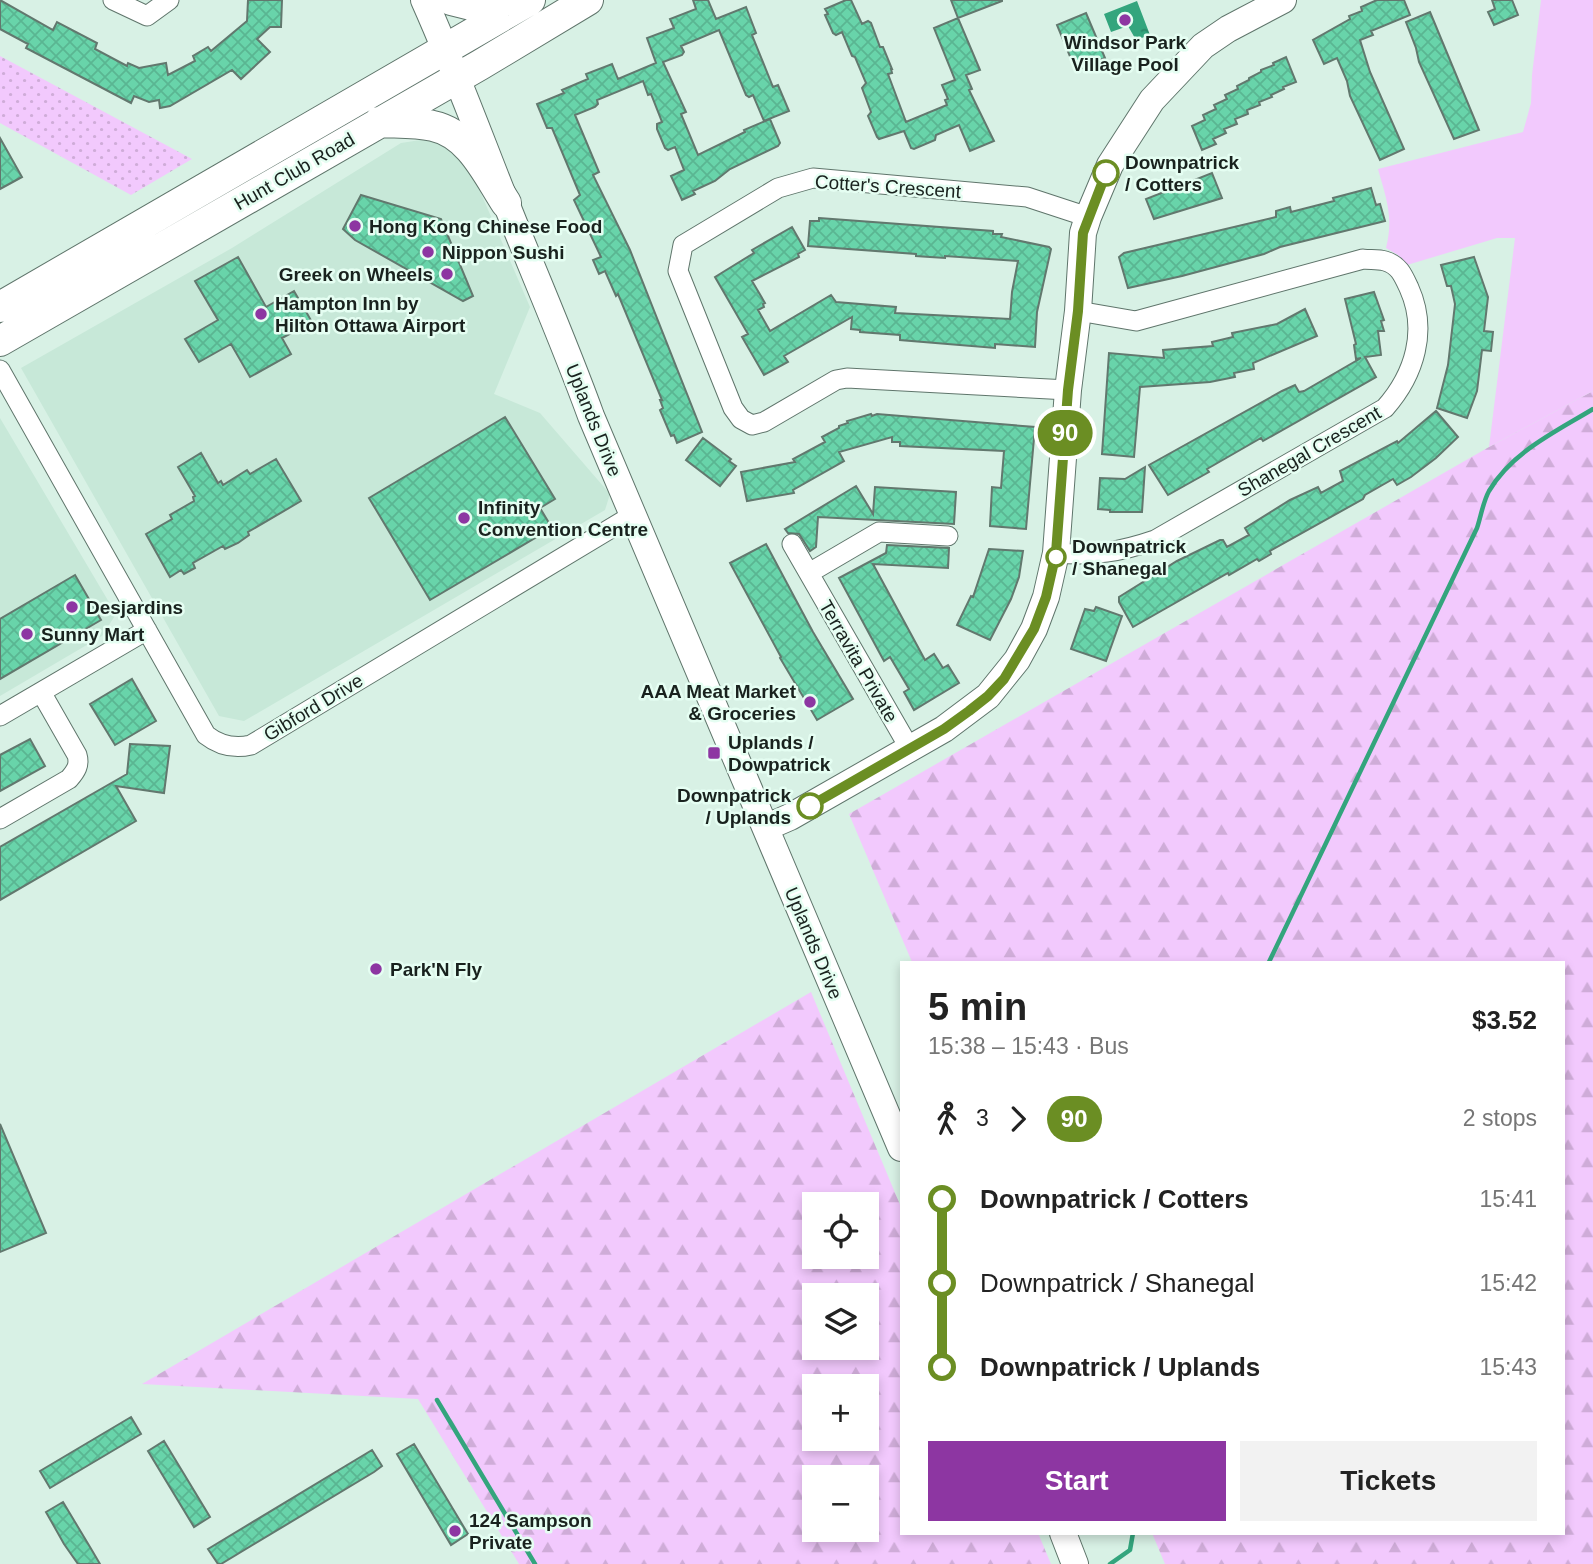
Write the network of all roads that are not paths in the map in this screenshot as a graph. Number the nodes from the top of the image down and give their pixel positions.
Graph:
1 (113, 0) edge
2 (169, 0) edge
3 (424, 0) edge
4 (451, 0) edge
5 (516, 0) edge
6 (530, 0) edge
7 (588, 0) edge
8 (1283, 0) edge
9 (446, 50) junction
10 (457, 78) junction
11 (378, 122) junction
12 (506, 203) junction
13 (1088, 217) junction
14 (0, 307) edge
15 (1078, 311) junction
16 (0, 341) edge
17 (0, 370) edge
18 (1068, 390) junction
19 (633, 515) junction
20 (947, 536) dead end
21 (792, 544) dead end
22 (1056, 553) junction
23 (809, 573) junction
24 (147, 630) junction
25 (41, 692) junction
26 (0, 716) edge
27 (910, 749) junction
28 (0, 819) edge
29 (767, 827) junction
30 (900, 1146) edge
31 (1063, 1535) edge
32 (1076, 1564) edge

1 - 2 street
3 - 9 main road, Uplands Drive
4 - 5 main road
6 - 9 main road, Hunt Club Road
7 - 10 main road, Hunt Club Road
8 - 13 main road
9 - 10 main road, Uplands Drive
9 - 14 main road, Hunt Club Road
10 - 11 main road, Hunt Club Road
10 - 12 main road, Uplands Drive
11 - 12 main road
11 - 16 main road, Hunt Club Road
12 - 19 main road, Uplands Drive
13 - 15 main road
13 - 18 street, Cotter's Crescent
15 - 18 main road
15 - 22 street, Shanegal Crescent
17 - 24 street, Gibford Drive
18 - 22 main road
19 - 24 street, Gibford Drive
19 - 29 main road, Uplands Drive
20 - 23 street
21 - 23 street, Terravita Private
22 - 27 main road
23 - 27 street, Terravita Private
24 - 25 street
25 - 26 street
25 - 28 street
27 - 29 main road
29 - 30 main road, Uplands Drive
31 - 32 main road

